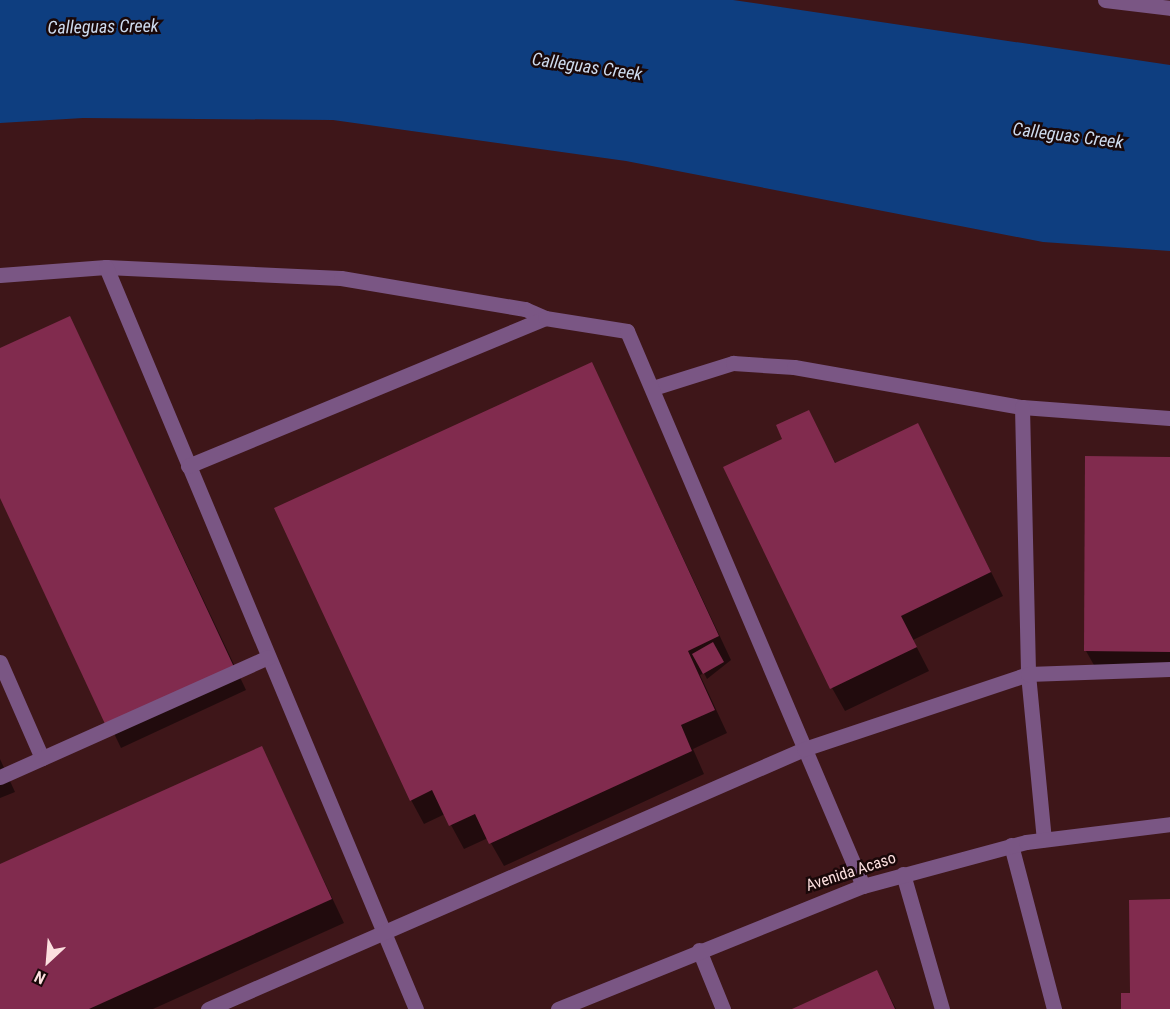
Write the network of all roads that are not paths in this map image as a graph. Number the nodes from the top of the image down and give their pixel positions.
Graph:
1 (1105, 0) edge
2 (1170, 8) edge
3 (106, 267) junction
4 (0, 275) edge
5 (545, 318) junction
6 (653, 388) junction
7 (1022, 407) junction
8 (1170, 418) edge
9 (188, 466) junction
10 (268, 657) junction
11 (0, 662) edge
12 (1170, 669) edge
13 (1028, 674) junction
14 (804, 749) junction
15 (42, 758) junction
16 (0, 777) edge
17 (1170, 824) edge
18 (1044, 839) junction
19 (1011, 845) junction
20 (903, 874) junction
21 (863, 886) junction
22 (385, 934) junction
23 (699, 951) junction
24 (208, 1009) edge
25 (416, 1009) edge
26 (558, 1009) edge
27 (723, 1009) edge
28 (942, 1009) edge
29 (1054, 1009) edge

1 - 2 street
3 - 4 street
3 - 5 street
3 - 9 street
5 - 6 street
5 - 9 street
6 - 7 street
6 - 14 street
7 - 8 street
7 - 13 street
9 - 10 street
10 - 15 street
10 - 22 street
11 - 15 street
12 - 13 street
13 - 14 street
13 - 18 street
14 - 21 street
14 - 22 street
15 - 16 street
17 - 18 street, Avenida Acaso
18 - 19 street, Avenida Acaso
19 - 20 street, Avenida Acaso
19 - 29 street
20 - 21 street, Avenida Acaso
20 - 28 street
21 - 23 street, Avenida Acaso
22 - 24 street
22 - 25 street
23 - 26 street, Avenida Acaso
23 - 27 street

